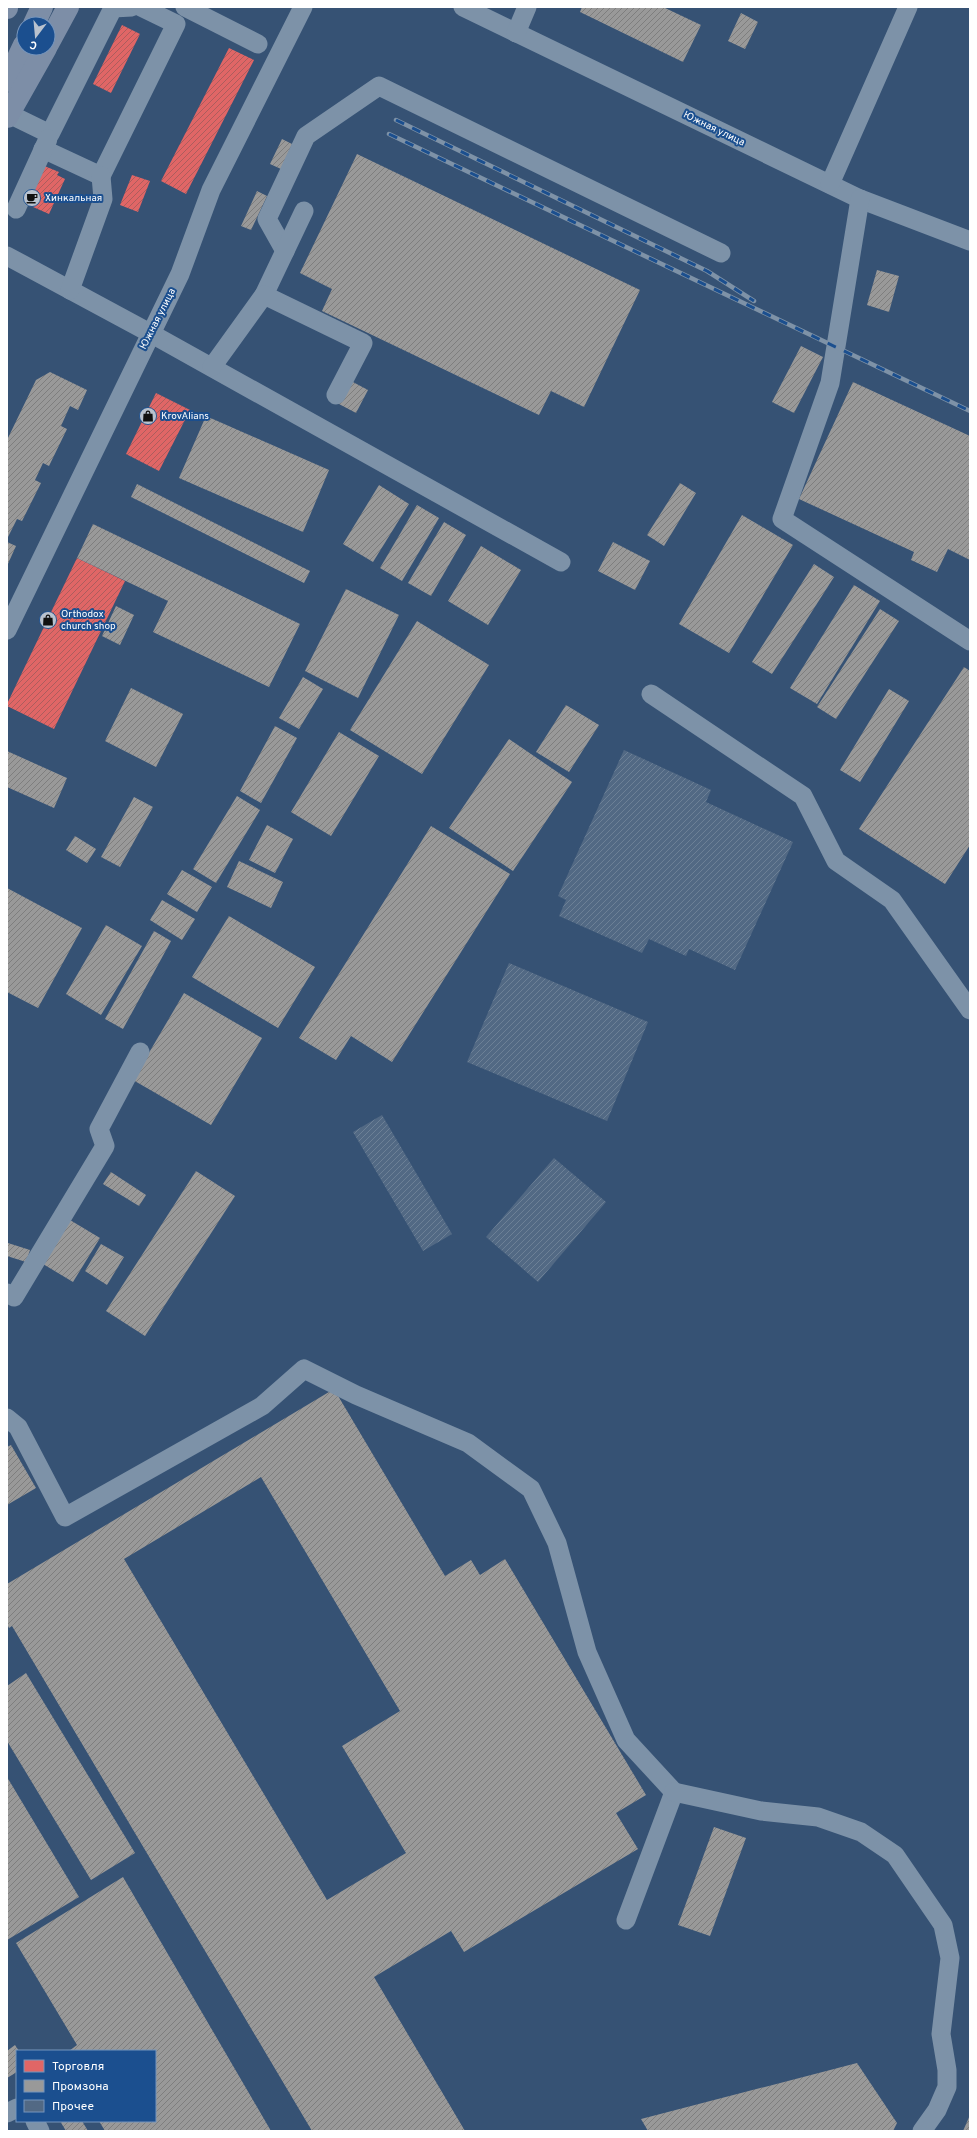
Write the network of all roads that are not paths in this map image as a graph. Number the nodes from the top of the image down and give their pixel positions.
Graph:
1 (68, 7) edge
2 (132, 7) edge
3 (141, 7) edge
4 (185, 7) edge
5 (304, 7) edge
6 (463, 7) edge
7 (527, 7) edge
8 (908, 7) edge
9 (176, 24) junction
10 (56, 29) edge
11 (516, 33) junction
12 (258, 44) dead end
13 (19, 56) edge
14 (41, 56) edge
15 (7, 81) edge
16 (8, 115) edge
17 (47, 142) junction
18 (101, 176) junction
19 (830, 184) junction
20 (860, 199) junction
21 (16, 209) dead end
22 (304, 212) dead end
23 (970, 241) edge
24 (285, 251) junction
25 (721, 253) dead end
26 (7, 256) edge
27 (70, 290) junction
28 (264, 295) junction
29 (150, 333) junction
30 (212, 367) junction
31 (336, 395) dead end
32 (561, 562) dead end
33 (7, 630) edge
34 (970, 641) edge
35 (651, 694) dead end
36 (970, 1010) edge
37 (140, 1052) dead end
38 (7, 1293) edge
39 (7, 1418) edge
40 (674, 1792) junction
41 (626, 1920) dead end
42 (16, 2108) edge
43 (7, 2113) edge
44 (36, 2122) edge
45 (40, 2131) edge
46 (922, 2131) edge

1 - 10 main road
2 - 17 street
3 - 9 street
4 - 9 street
4 - 12 street
5 - 29 street, Южная улица
6 - 11 street, Южная улица
7 - 11 street
8 - 19 street
9 - 18 street
11 - 19 street, Южная улица
13 - 15 main road
14 - 16 main road
16 - 17 street
17 - 18 street
17 - 21 street
18 - 27 street
19 - 20 street, Южная улица
20 - 23 street, Южная улица
20 - 34 street
22 - 24 street
24 - 25 street
24 - 28 street
26 - 27 street
27 - 29 street
28 - 30 street
28 - 31 street
29 - 30 street
29 - 33 street, Южная улица
30 - 32 street
35 - 36 street
37 - 38 street
39 - 40 street
40 - 41 street
40 - 46 street
42 - 43 street
44 - 45 street

